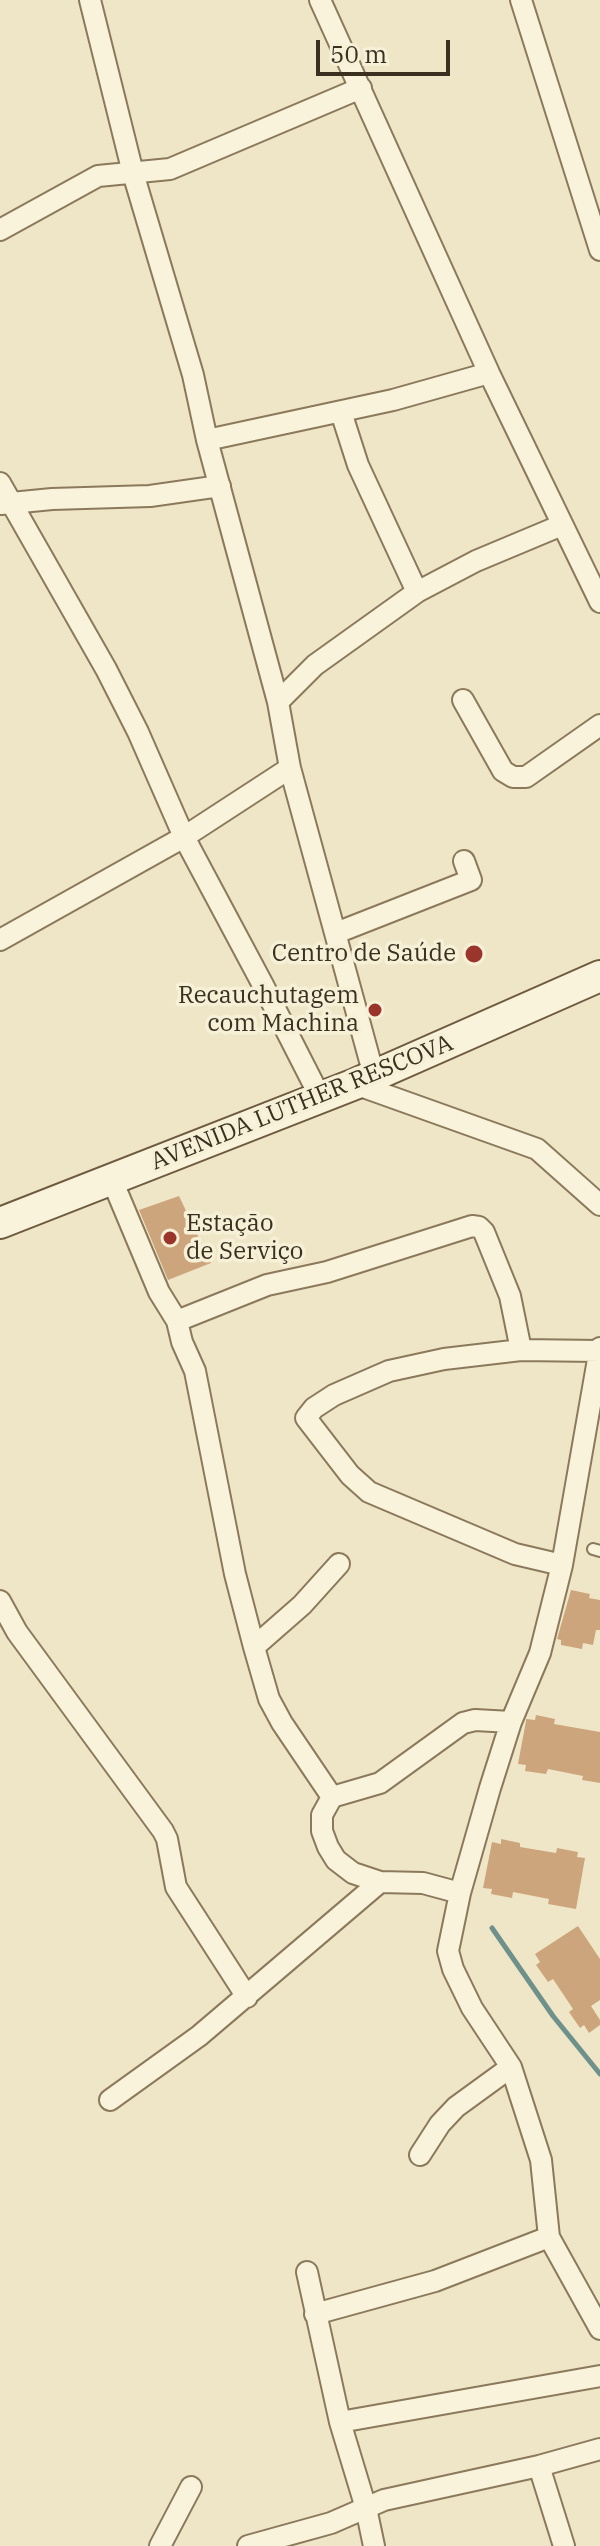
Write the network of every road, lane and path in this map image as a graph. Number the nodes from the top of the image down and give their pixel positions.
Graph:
1 (90, 0) edge
2 (320, 0) edge
3 (521, 0) edge
4 (361, 88) junction
5 (133, 173) junction
6 (0, 230) edge
7 (600, 250) edge
8 (489, 373) junction
9 (341, 412) junction
10 (207, 440) junction
11 (0, 483) edge
12 (220, 486) junction
13 (6, 504) edge
14 (562, 525) junction
15 (417, 592) junction
16 (600, 602) edge
17 (463, 700) dead end
18 (278, 702) junction
19 (600, 725) edge
20 (290, 768) junction
21 (184, 837) junction
22 (464, 861) dead end
23 (336, 933) junction
24 (0, 940) edge
25 (600, 961) edge
26 (600, 976) edge
27 (363, 1073) junction
28 (314, 1085) junction
29 (112, 1180) junction
30 (600, 1205) edge
31 (0, 1207) edge
32 (0, 1223) edge
33 (177, 1321) junction
34 (521, 1350) junction
35 (600, 1350) edge
36 (339, 1564) dead end
37 (562, 1565) junction
38 (0, 1601) edge
39 (254, 1647) junction
40 (511, 1722) junction
41 (332, 1797) junction
42 (380, 1882) junction
43 (460, 1893) junction
44 (247, 1997) junction
45 (511, 2067) junction
46 (110, 2100) dead end
47 (420, 2155) dead end
48 (549, 2237) junction
49 (307, 2272) dead end
50 (315, 2314) junction
51 (600, 2329) edge
52 (600, 2376) edge
53 (340, 2422) junction
54 (600, 2449) edge
55 (539, 2466) junction
56 (191, 2487) dead end
57 (366, 2508) junction
58 (160, 2546) edge
59 (248, 2546) edge
60 (374, 2546) edge
61 (564, 2546) edge

1 - 5 street
2 - 4 street
3 - 7 street
4 - 5 street
4 - 8 street
5 - 6 street
5 - 10 street
8 - 9 street
8 - 14 street
9 - 10 street
9 - 15 street
10 - 12 street
11 - 13 street
12 - 13 street
12 - 18 street
13 - 21 street
14 - 15 street
14 - 16 street
15 - 18 street
17 - 19 street
18 - 20 street
20 - 21 street
20 - 23 street
21 - 24 street
21 - 28 street
22 - 23 street
23 - 27 street
25 - 27 main road, AVENIDA LUTHER RESCOVA
26 - 27 main road, AVENIDA LUTHER RESCOVA
27 - 28 main road, AVENIDA LUTHER RESCOVA
27 - 29 main road, AVENIDA LUTHER RESCOVA
27 - 30 street
28 - 31 main road, AVENIDA LUTHER RESCOVA
29 - 32 main road, AVENIDA LUTHER RESCOVA
29 - 33 street
33 - 34 street
33 - 39 street
34 - 35 street
34 - 37 street
35 - 37 street
36 - 39 street
37 - 40 street
38 - 44 street
39 - 41 street
40 - 41 street
40 - 43 street
41 - 42 street
42 - 43 street
42 - 44 street
43 - 45 street
44 - 46 street
45 - 47 street
45 - 48 street
48 - 50 street
48 - 51 street
49 - 50 street
50 - 53 street
52 - 53 street
53 - 57 street
54 - 55 street
55 - 57 street
55 - 61 street
56 - 58 street
57 - 59 street
57 - 60 street

